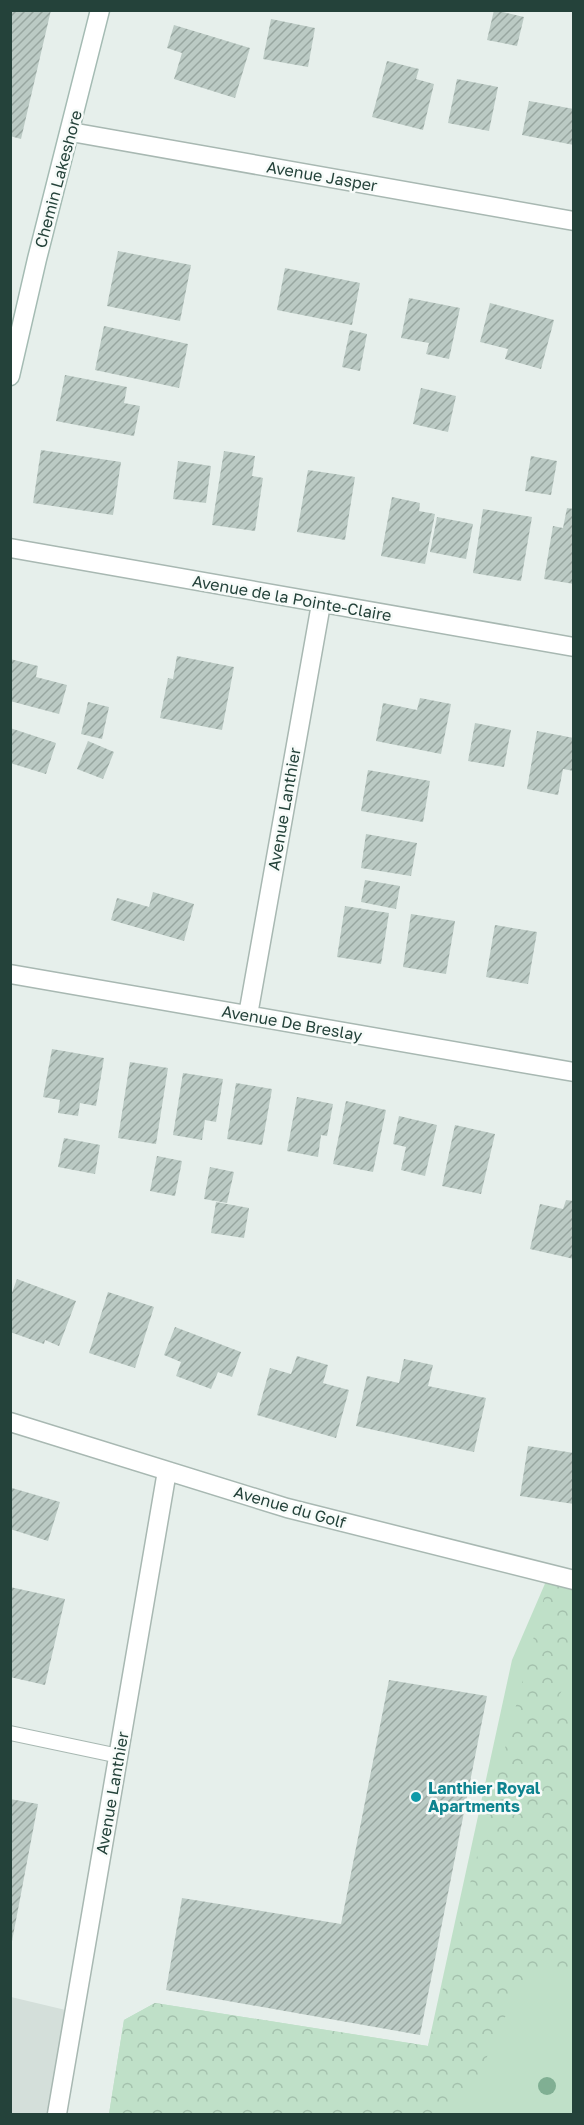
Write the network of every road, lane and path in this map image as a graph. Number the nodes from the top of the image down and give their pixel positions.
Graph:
1 (100, 10) edge
2 (71, 132) junction
3 (573, 221) edge
4 (10, 376) edge
5 (10, 548) edge
6 (321, 604) junction
7 (573, 647) edge
8 (10, 974) edge
9 (248, 1015) junction
10 (573, 1071) edge
11 (10, 1422) edge
12 (167, 1471) junction
13 (573, 1580) edge
14 (10, 1733) edge
15 (118, 1756) junction
16 (57, 2115) edge

1 - 2 street, Chemin Lakeshore
2 - 3 street, Avenue Jasper
2 - 4 street, Chemin Lakeshore
5 - 6 street, Avenue de la Pointe-Claire
6 - 7 street, Avenue de la Pointe-Claire
6 - 9 street, Avenue Lanthier
8 - 9 street, Avenue De Breslay
9 - 10 street, Avenue De Breslay
11 - 12 street, Avenue du Golf
12 - 13 street, Avenue du Golf
12 - 15 street, Avenue Lanthier
14 - 15 lane
15 - 16 street, Avenue Lanthier

